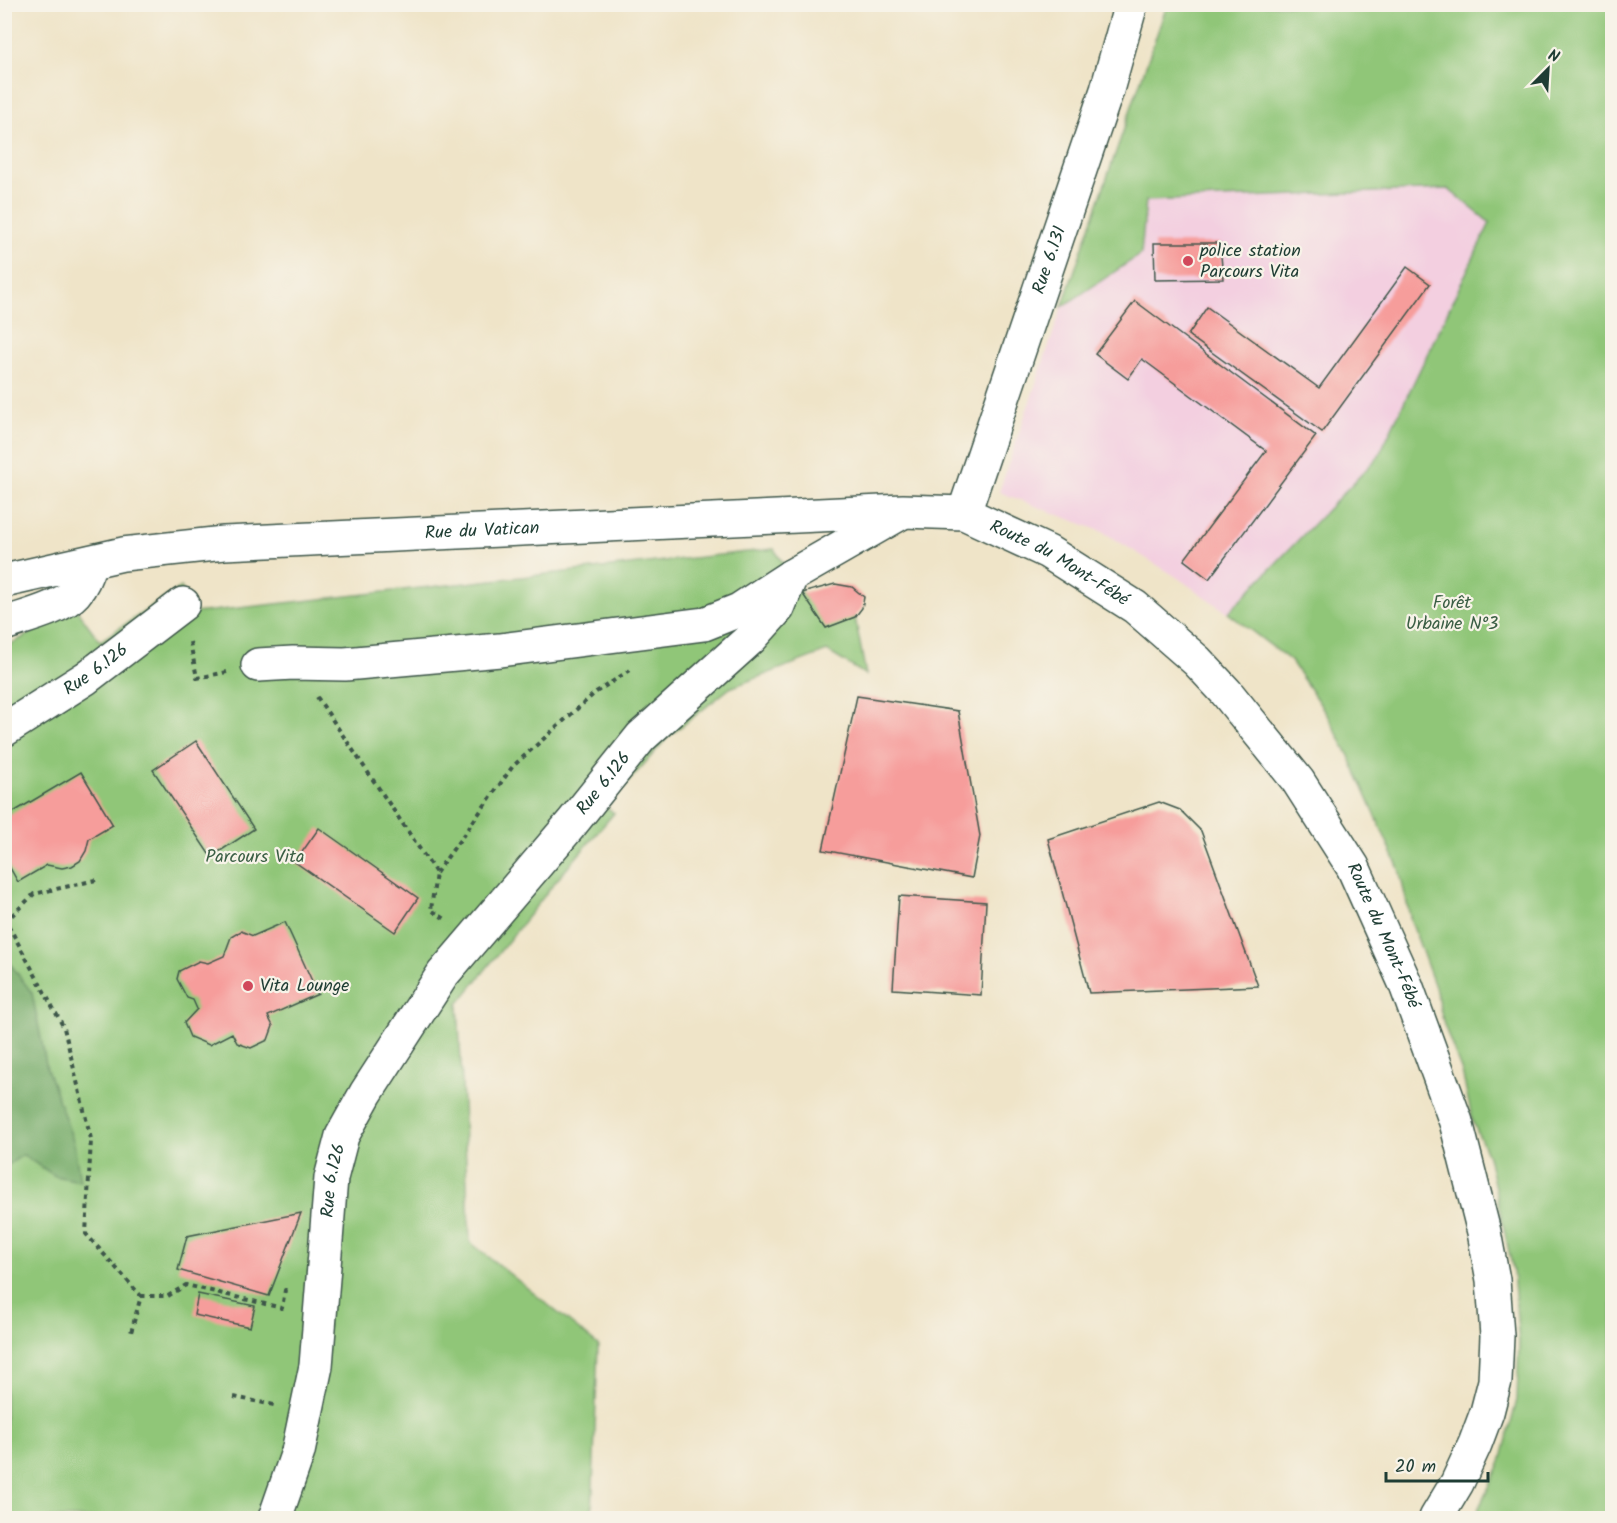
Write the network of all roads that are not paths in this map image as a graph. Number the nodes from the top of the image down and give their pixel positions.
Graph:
1 (1131, 4) edge
2 (903, 512) junction
3 (963, 513) junction
4 (90, 562) junction
5 (791, 576) junction
6 (4, 581) edge
7 (180, 606) road end
8 (4, 624) edge
9 (258, 665) road end
10 (4, 730) edge
11 (275, 1518) edge
12 (1436, 1518) edge

1 - 3 street, Rue 6.131
2 - 3 street, Rue du Vatican
2 - 4 street, Rue du Vatican
2 - 5 street
3 - 12 street, Route du Mont-Fébé
4 - 6 street, Rue du Vatican
4 - 8 street
5 - 9 street
5 - 11 street, Rue 6.126
7 - 10 street, Rue 6.126

